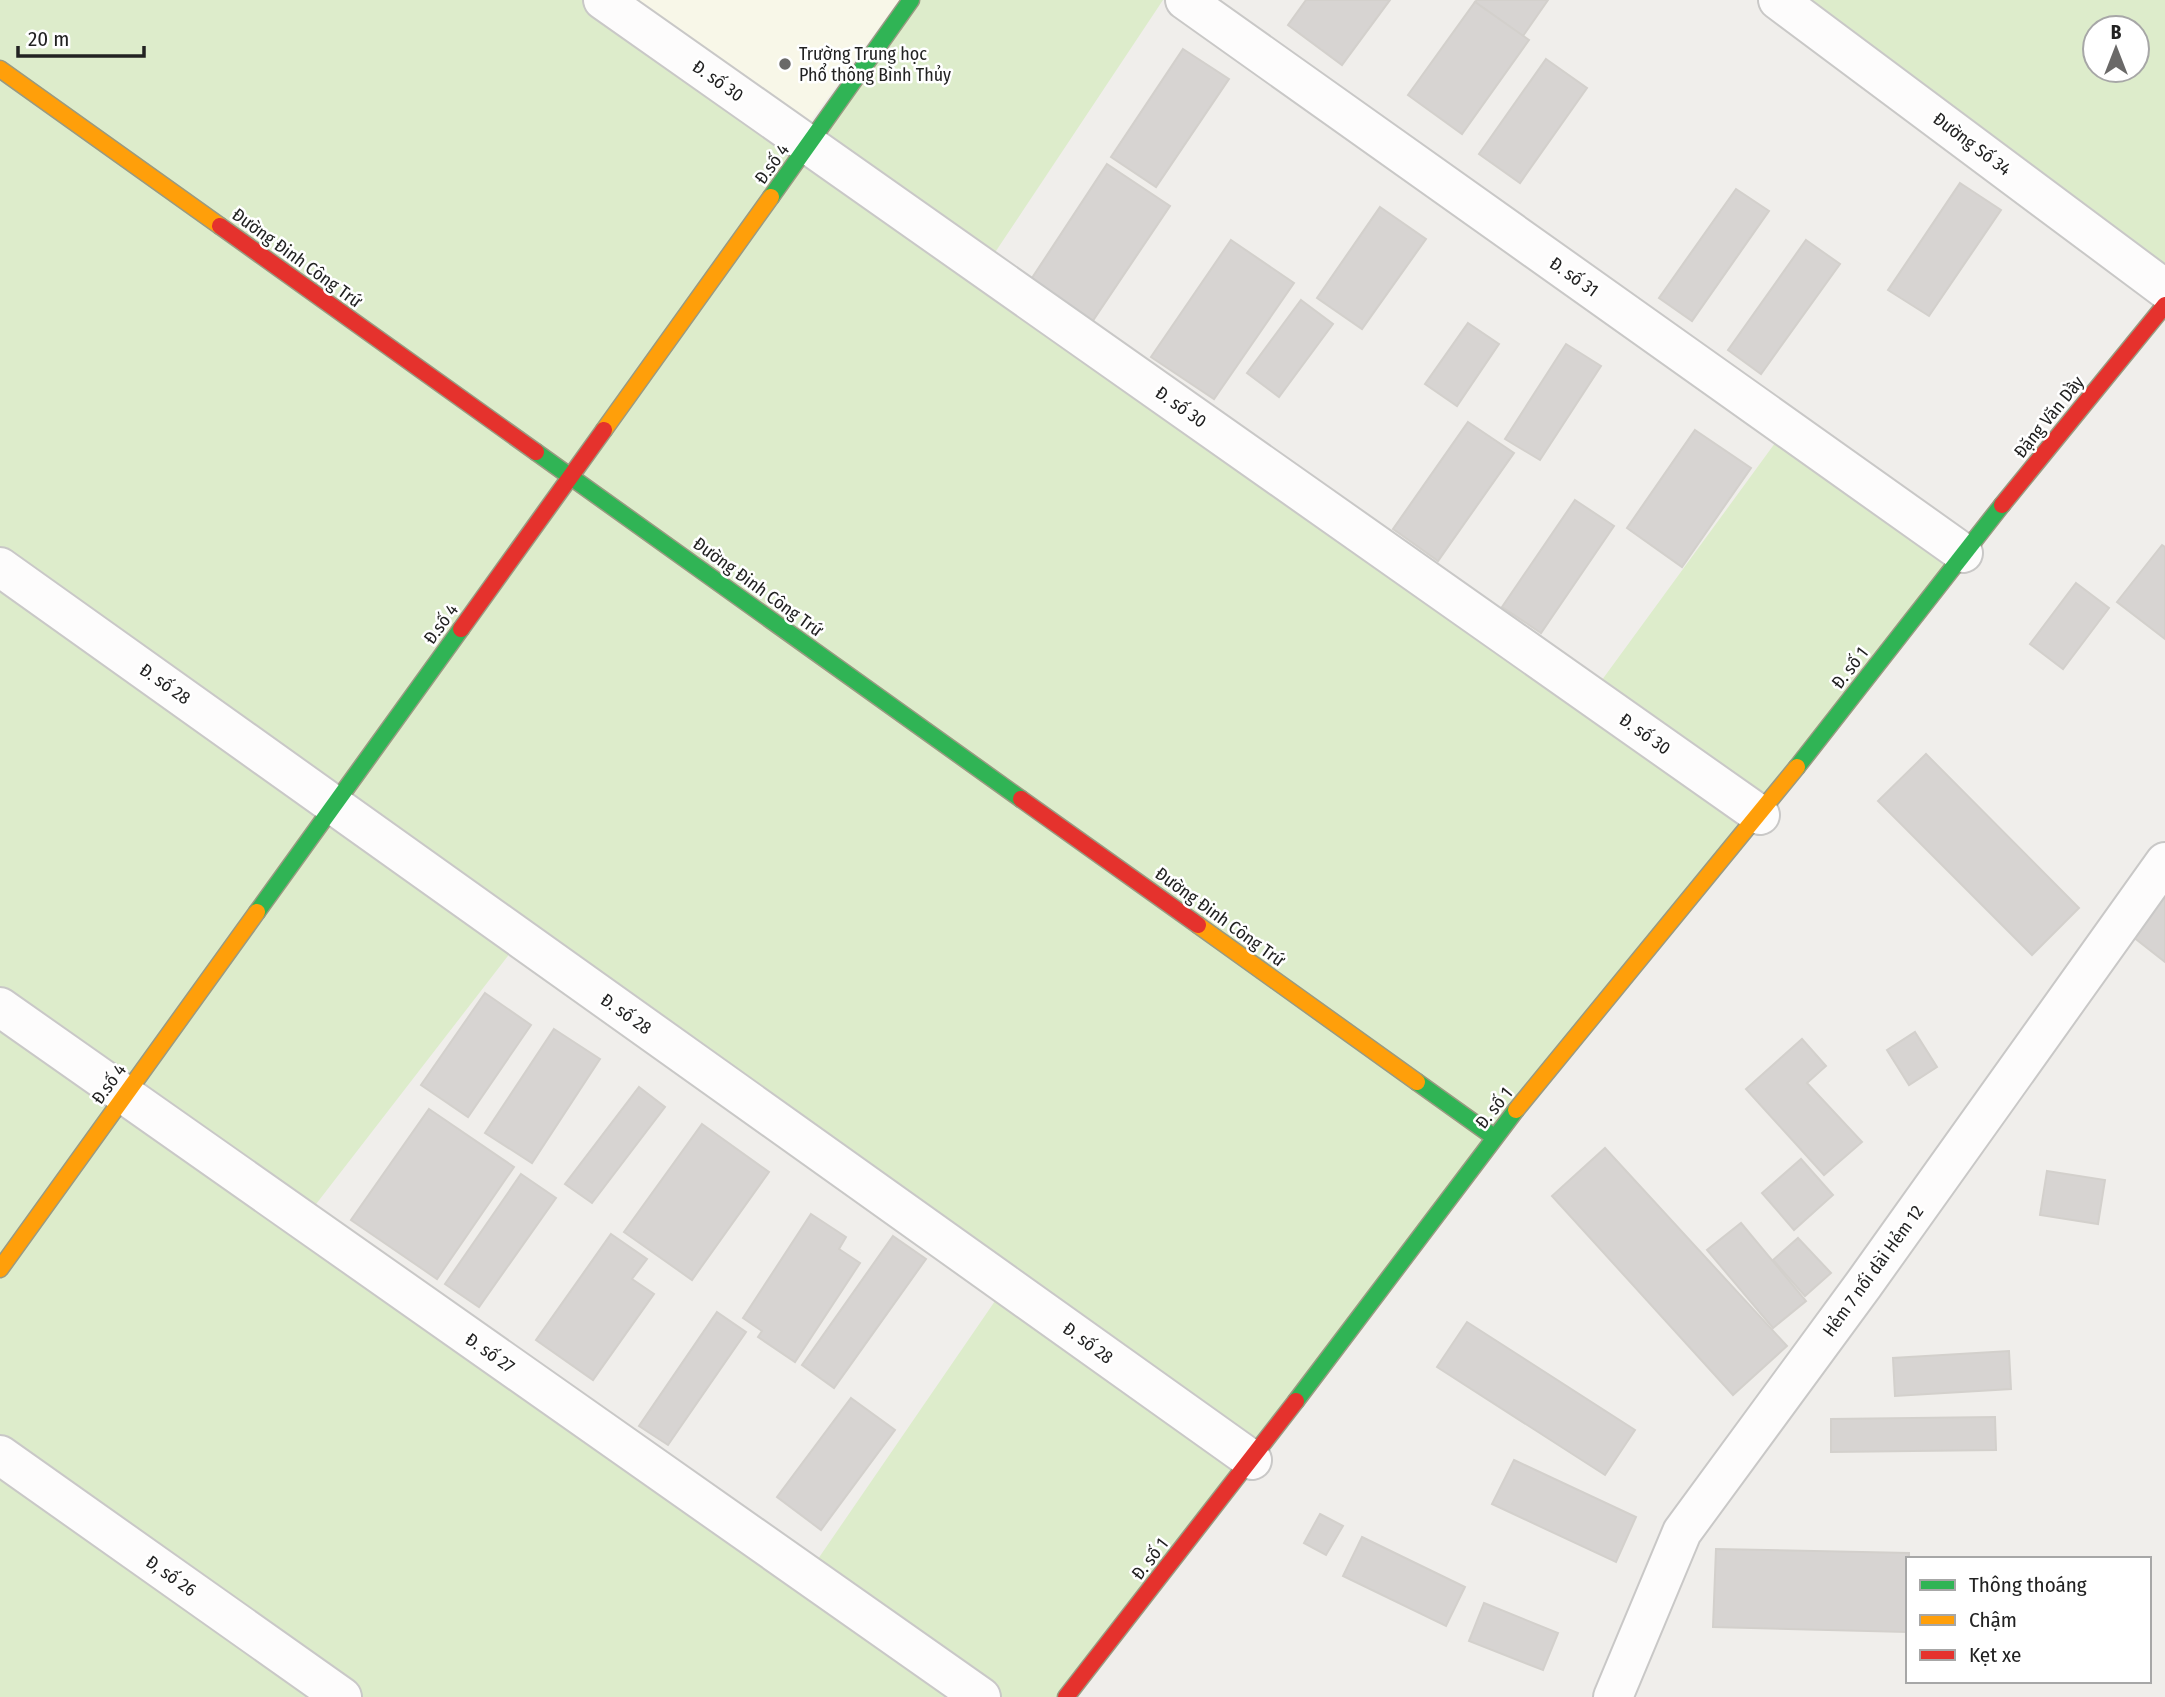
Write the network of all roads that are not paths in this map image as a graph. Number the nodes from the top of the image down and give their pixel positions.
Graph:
1 (603, 0) edge
2 (911, 0) edge
3 (1185, 0) edge
4 (1778, 0) edge
5 (0, 69) edge
6 (809, 145) junction
7 (2165, 289) edge
8 (2165, 304) edge
9 (571, 477) junction
10 (1964, 553) junction
11 (0, 567) edge
12 (334, 805) junction
13 (1760, 815) junction
14 (2165, 862) edge
15 (0, 1007) edge
16 (124, 1096) junction
17 (1494, 1137) junction
18 (0, 1269) edge
19 (0, 1455) edge
20 (1252, 1460) junction
21 (342, 1697) edge
22 (981, 1697) edge
23 (1066, 1697) edge
24 (1613, 1697) edge

1 - 6 street, Đ. số 30
2 - 6 street, Đ.số 4
3 - 10 street, Đ. số 31
4 - 7 street, Đường Số 34
5 - 9 street, Đường Đinh Công Trứ
6 - 9 street, Đ.số 4
6 - 13 street, Đ. số 30
8 - 10 street, Đặng Văn Dầy
9 - 12 street, Đ.số 4
9 - 17 street, Đường Đinh Công Trứ
10 - 13 street, Đ. số 1
11 - 12 street, Đ. số 28
12 - 16 street, Đ.số 4
12 - 20 street, Đ. số 28
13 - 17 street, Đ. số 1
14 - 24 street, Hẻm 7 nối dài Hẻm 12
15 - 16 street, Đ. số 27
16 - 18 street, Đ.số 4
16 - 22 street, Đ. số 27
17 - 20 street, Đ. số 1
19 - 21 street, Đ, số 26
20 - 23 street, Đ. số 1

